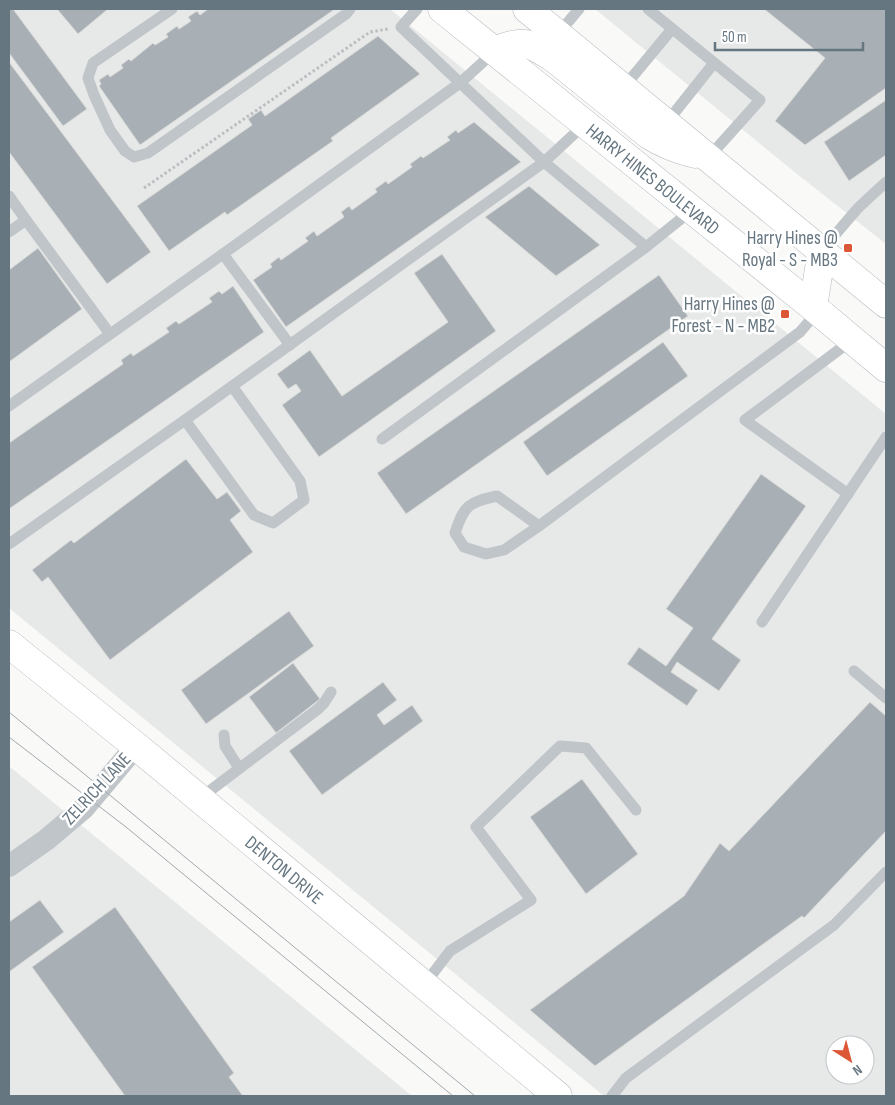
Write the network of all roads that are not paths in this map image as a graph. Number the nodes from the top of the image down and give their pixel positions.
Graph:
1 (172, 9) edge
2 (350, 9) edge
3 (417, 9) edge
4 (442, 9) edge
5 (527, 9) edge
6 (578, 9) edge
7 (648, 9) edge
8 (672, 29) junction
9 (558, 34) junction
10 (495, 51) junction
11 (714, 63) junction
12 (460, 83) junction
13 (624, 87) junction
14 (667, 122) junction
15 (585, 124) junction
16 (709, 157) junction
17 (544, 162) junction
18 (886, 182) edge
19 (9, 196) edge
20 (692, 210) junction
21 (26, 220) junction
22 (9, 232) edge
23 (646, 247) junction
24 (822, 250) junction
25 (223, 254) junction
26 (881, 296) edge
27 (816, 309) junction
28 (110, 334) junction
29 (852, 340) junction
30 (290, 345) junction
31 (886, 368) edge
32 (232, 386) junction
33 (9, 406) edge
34 (185, 420) junction
35 (886, 437) edge
36 (382, 439) dead end
37 (848, 494) junction
38 (538, 526) junction
39 (9, 544) edge
40 (762, 622) dead end
41 (9, 644) edge
42 (854, 671) dead end
43 (331, 692) dead end
44 (886, 698) edge
45 (224, 735) dead end
46 (136, 746) junction
47 (239, 768) junction
48 (199, 799) junction
49 (636, 810) dead end
50 (9, 866) edge
51 (886, 872) edge
52 (424, 985) junction
53 (558, 1096) edge
54 (612, 1096) edge

1 - 2 lane
3 - 12 lane
4 - 10 main road, HARRY HINES BOULEVARD
5 - 9 main road
6 - 9 lane
7 - 8 lane
8 - 11 lane
8 - 13 lane
9 - 13 main road
10 - 12 lane
10 - 15 main road, HARRY HINES BOULEVARD
10 - 16 main road
11 - 14 lane
11 - 16 lane
12 - 17 lane
12 - 25 lane
13 - 14 main road
14 - 16 main road
15 - 17 lane
15 - 20 main road, HARRY HINES BOULEVARD
16 - 24 main road
17 - 23 lane
17 - 30 lane
18 - 24 lane
19 - 21 lane
20 - 23 lane
20 - 27 main road, HARRY HINES BOULEVARD
21 - 22 lane
21 - 28 lane
23 - 36 lane
24 - 26 main road
24 - 27 main road
25 - 28 lane
25 - 30 lane
27 - 29 main road, HARRY HINES BOULEVARD
27 - 38 lane
28 - 33 lane
29 - 31 main road, HARRY HINES BOULEVARD
29 - 37 lane
30 - 32 lane
32 - 34 lane
32 - 34 lane
34 - 39 lane
35 - 37 lane
37 - 40 lane
38 - 38 lane
41 - 46 main road, DENTON DRIVE
42 - 44 lane
43 - 47 lane
45 - 47 lane
46 - 48 main road, DENTON DRIVE
46 - 50 street, ZELRICH LANE
47 - 48 lane
48 - 52 main road, DENTON DRIVE
49 - 52 lane
51 - 54 lane
52 - 53 main road, DENTON DRIVE

